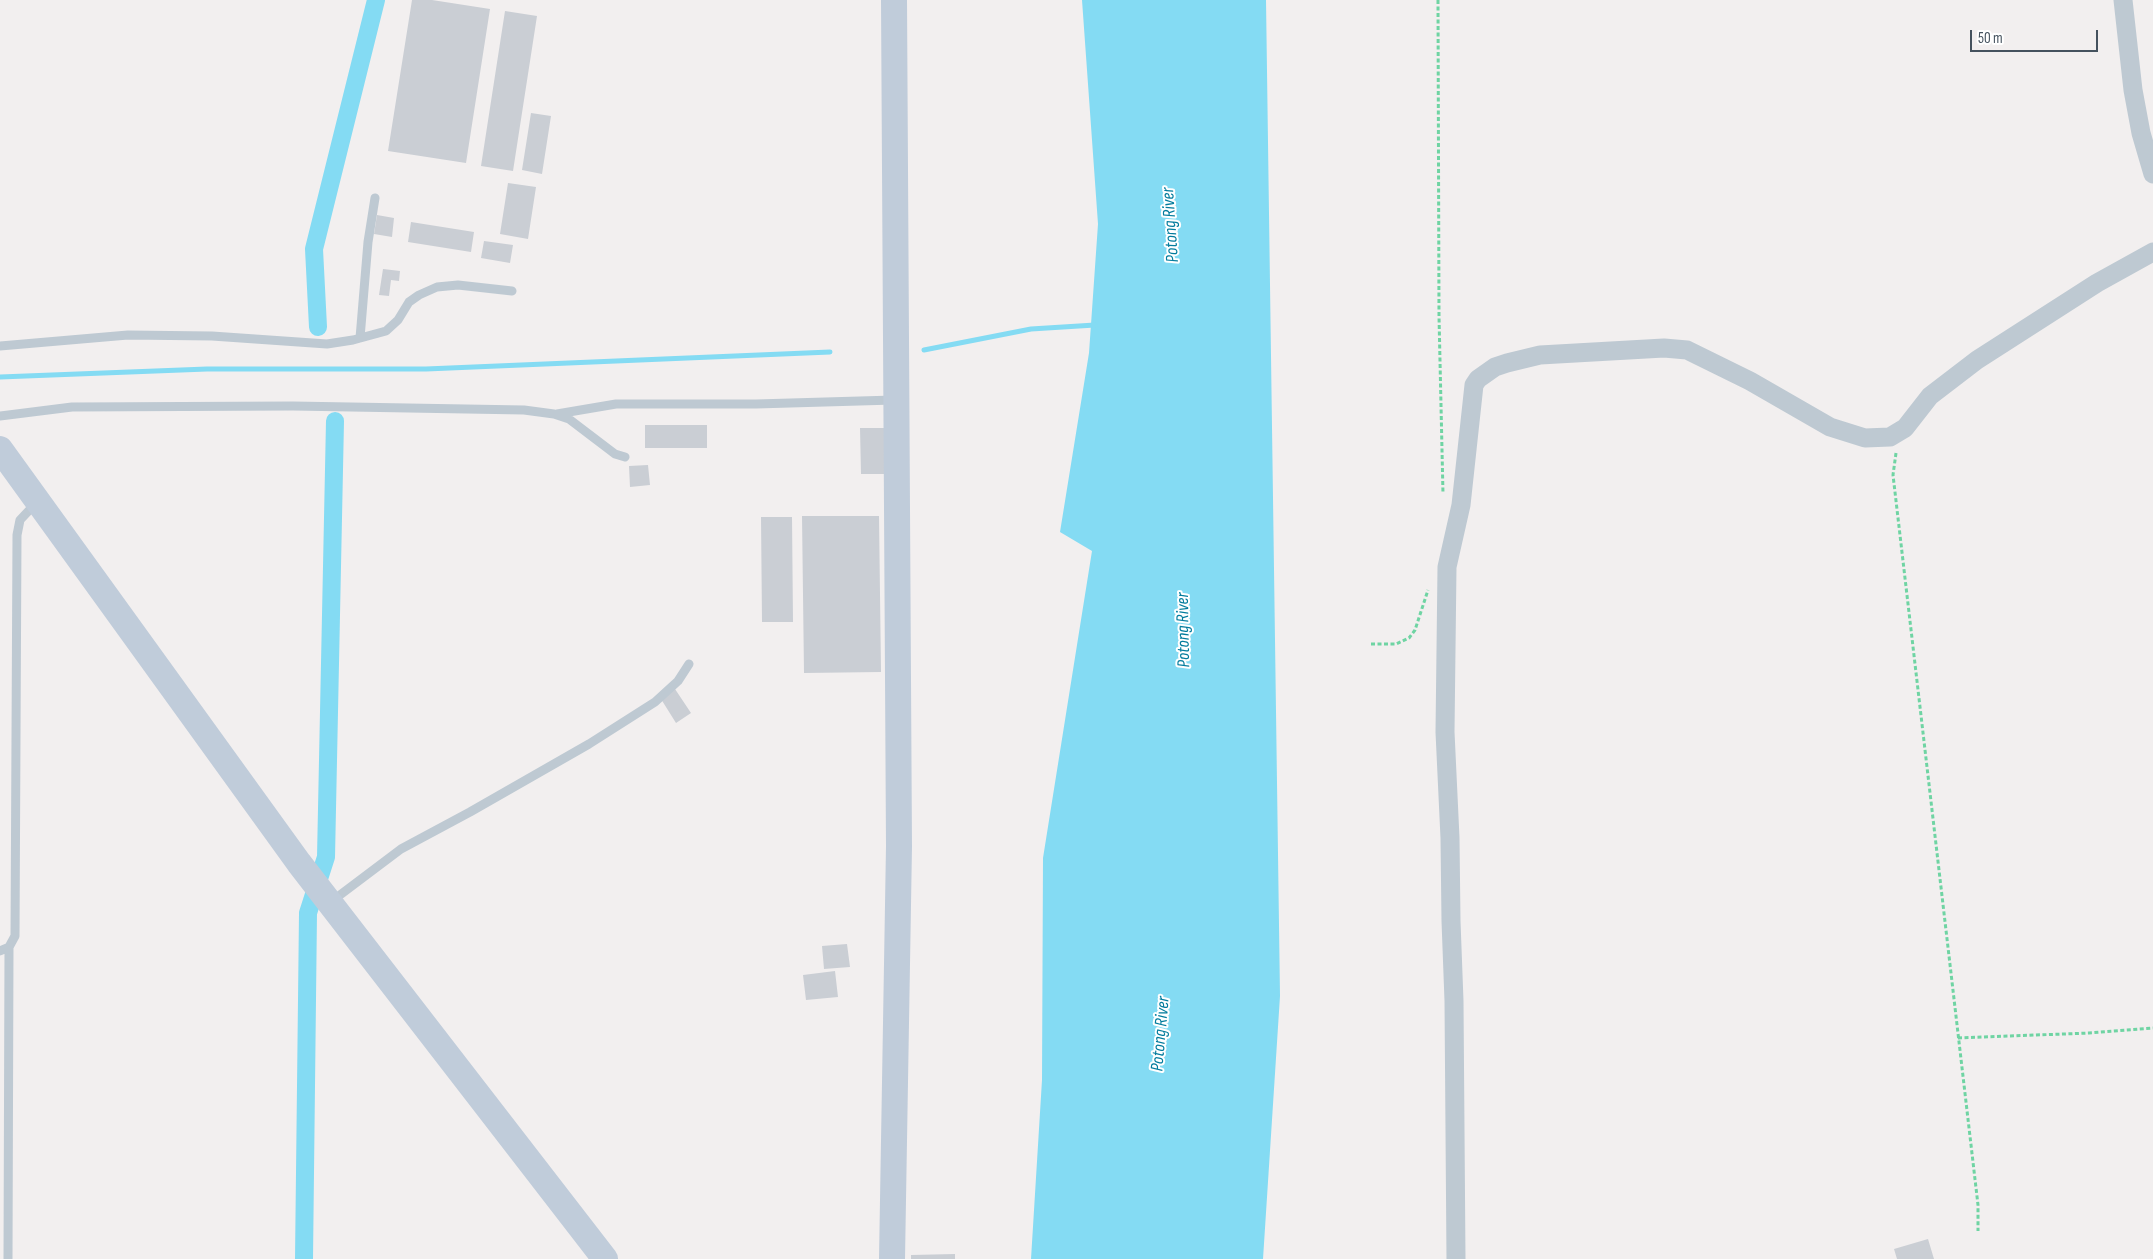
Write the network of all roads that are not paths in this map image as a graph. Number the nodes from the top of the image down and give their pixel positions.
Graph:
1 (894, 0) edge
2 (2123, 0) edge
3 (2153, 174) edge
4 (375, 198) dead end
5 (2153, 252) edge
6 (512, 291) dead end
7 (360, 338) junction
8 (0, 346) edge
9 (896, 400) junction
10 (554, 414) junction
11 (0, 416) edge
12 (0, 449) edge
13 (626, 457) dead end
14 (38, 502) junction
15 (689, 664) dead end
16 (330, 902) junction
17 (4, 949) edge
18 (8, 1259) edge
19 (605, 1259) edge
20 (892, 1259) edge
21 (1456, 1259) edge

1 - 9 main road
2 - 3 street
4 - 7 lane
5 - 21 street
6 - 7 lane
7 - 8 lane
9 - 10 lane
9 - 20 main road
10 - 11 lane
10 - 13 lane
12 - 14 main road
14 - 16 main road
14 - 17 lane
15 - 16 lane
16 - 19 main road
17 - 18 lane

